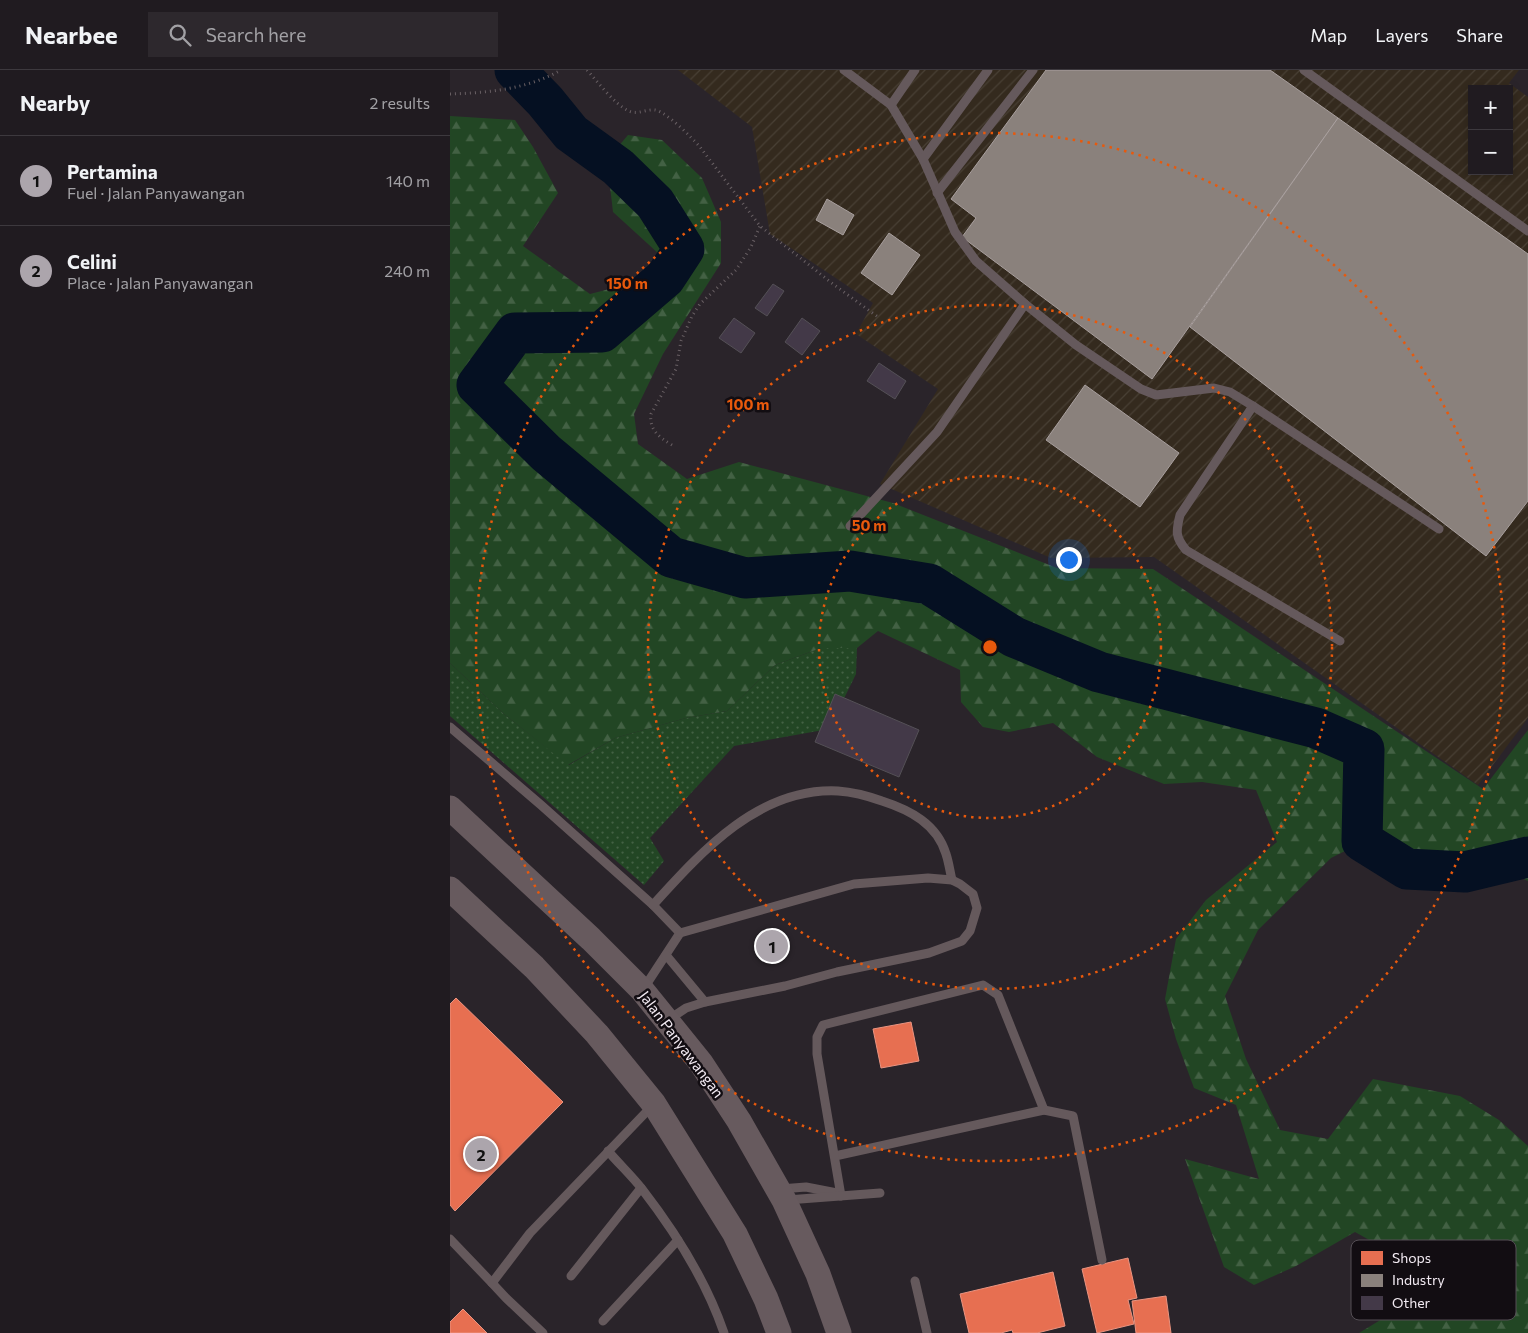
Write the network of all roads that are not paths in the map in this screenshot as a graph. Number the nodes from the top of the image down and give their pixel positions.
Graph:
1 (844, 70) edge
2 (915, 70) edge
3 (988, 70) edge
4 (1033, 70) edge
5 (1304, 70) edge
6 (891, 105) junction
7 (923, 159) junction
8 (937, 193) junction
9 (1528, 231) edge
10 (1024, 304) junction
11 (1253, 406) junction
12 (850, 526) dead end
13 (1439, 529) dead end
14 (1340, 640) dead end
15 (450, 727) edge
16 (450, 808) edge
17 (952, 880) junction
18 (450, 889) edge
19 (654, 905) junction
20 (680, 934) junction
21 (666, 955) junction
22 (642, 990) junction
23 (705, 1002) junction
24 (667, 1021) junction
25 (654, 1104) junction
26 (1044, 1110) junction
27 (608, 1151) junction
28 (834, 1156) junction
29 (641, 1188) junction
30 (880, 1193) dead end
31 (781, 1195) junction
32 (840, 1195) junction
33 (450, 1239) edge
34 (678, 1240) junction
35 (1102, 1260) dead end
36 (570, 1276) dead end
37 (915, 1281) dead end
38 (492, 1282) junction
39 (603, 1321) dead end
40 (543, 1333) edge
41 (724, 1333) edge
42 (779, 1333) edge
43 (839, 1333) edge
44 (927, 1333) edge

1 - 6 lane
2 - 6 lane
3 - 7 lane
4 - 8 lane
5 - 9 lane
6 - 7 lane
7 - 8 lane
8 - 10 lane
10 - 11 lane
10 - 12 lane
11 - 13 lane
11 - 14 lane
15 - 19 lane
16 - 22 main road, Jalan Panyawangan
17 - 19 lane
17 - 20 lane
17 - 23 lane
18 - 25 main road
19 - 20 lane
20 - 21 lane
21 - 22 lane
21 - 23 lane
22 - 24 main road, Jalan Panyawangan
23 - 24 lane
24 - 31 main road, Jalan Panyawangan
25 - 27 lane
25 - 42 main road
26 - 28 lane
26 - 28 lane
26 - 35 lane
27 - 29 lane
27 - 38 lane
28 - 32 lane
29 - 34 lane
29 - 36 lane
30 - 32 lane
31 - 32 lane
31 - 43 main road, Jalan Panyawangan
33 - 38 lane
34 - 39 lane
34 - 41 lane
37 - 44 lane
38 - 40 lane

